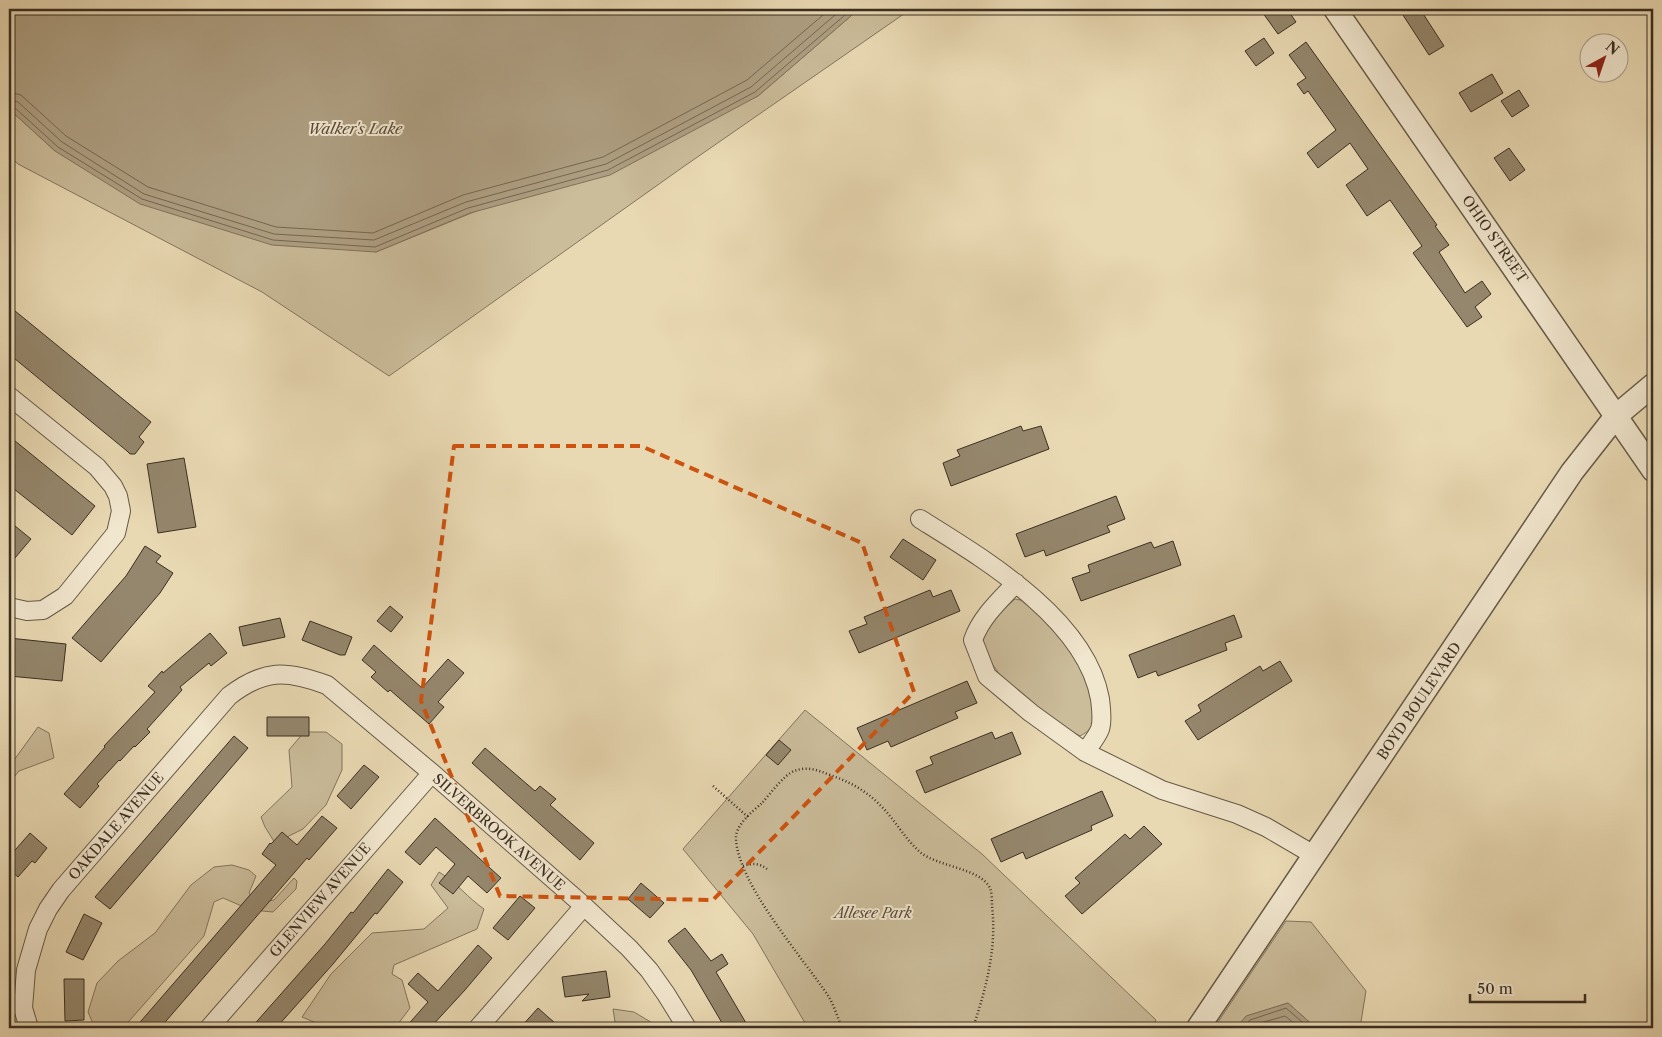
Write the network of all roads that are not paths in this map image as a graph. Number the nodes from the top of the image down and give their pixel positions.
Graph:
1 (1335, 9) edge
2 (1653, 385) edge
3 (9, 396) edge
4 (1616, 416) junction
5 (1653, 470) edge
6 (920, 519) dead end
7 (1016, 583) junction
8 (9, 607) edge
9 (282, 674) joint
10 (1086, 752) junction
11 (432, 773) junction
12 (1314, 855) junction
13 (584, 906) junction
14 (29, 1028) edge
15 (209, 1028) edge
16 (478, 1028) edge
17 (687, 1028) edge
18 (1198, 1028) edge

1 - 4 street, OHIO STREET
2 - 4 street, BOYD BOULEVARD
3 - 8 street
4 - 5 street, OHIO STREET
4 - 12 street, BOYD BOULEVARD
6 - 7 street
7 - 10 street
7 - 10 street
9 - 11 street, SILVERBROOK AVENUE
9 - 14 street, OAKDALE AVENUE
10 - 12 street
11 - 13 street, SILVERBROOK AVENUE
11 - 15 street, GLENVIEW AVENUE
12 - 18 street, BOYD BOULEVARD
13 - 16 street
13 - 17 street, SILVERBROOK AVENUE

